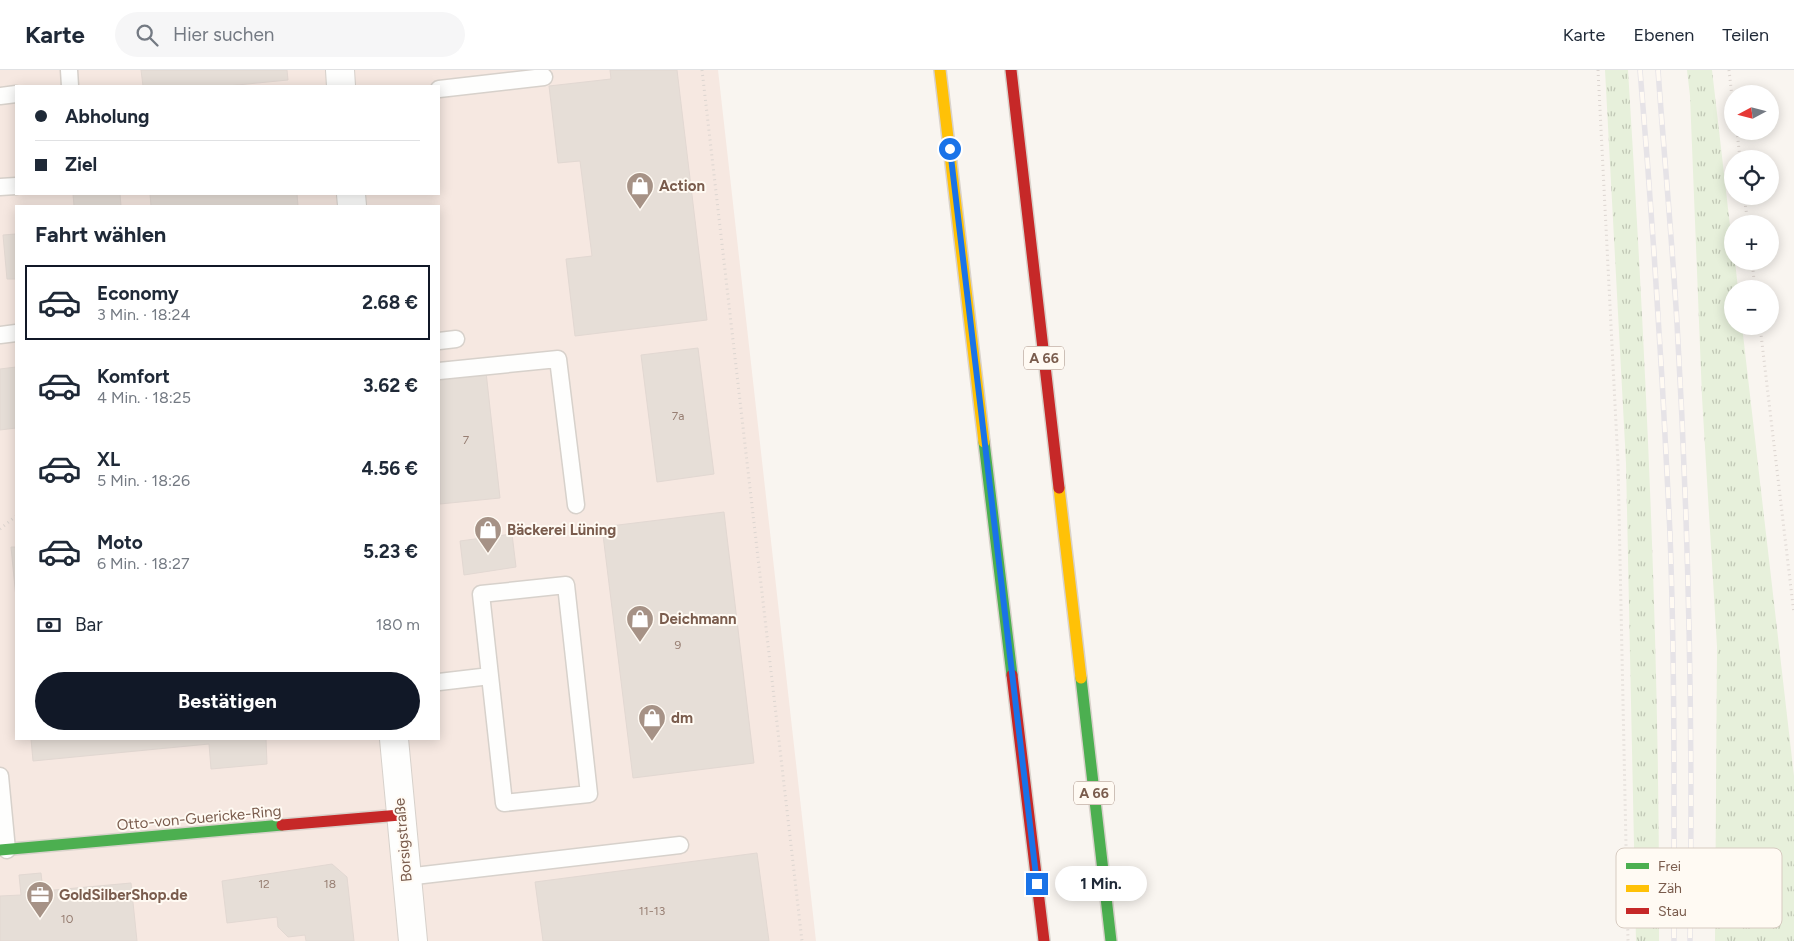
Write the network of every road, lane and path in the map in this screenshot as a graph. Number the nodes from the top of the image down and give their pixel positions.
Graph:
1 (69, 70) edge
2 (340, 70) edge
3 (702, 70) edge
4 (935, 70) edge
5 (940, 70) edge
6 (1011, 70) edge
7 (1598, 70) edge
8 (1729, 70) edge
9 (544, 77) dead end
10 (70, 85) edge
11 (342, 85) edge
12 (1731, 85) edge
13 (440, 89) edge
14 (15, 94) edge
15 (0, 96) edge
16 (945, 110) junction
17 (15, 186) edge
18 (0, 188) edge
19 (15, 333) edge
20 (0, 335) edge
21 (1761, 335) edge
22 (456, 339) dead end
23 (440, 341) edge
24 (440, 371) edge
25 (576, 505) dead end
26 (15, 517) edge
27 (0, 529) edge
28 (1794, 614) edge
29 (490, 676) junction
30 (440, 682) edge
31 (394, 740) edge
32 (0, 776) edge
33 (400, 815) junction
34 (680, 845) dead end
35 (1626, 848) edge
36 (4, 850) edge
37 (406, 877) junction
38 (1628, 928) edge
39 (413, 941) edge
40 (802, 941) edge
41 (1044, 941) edge
42 (1112, 941) edge
43 (1628, 941) edge

1 - 10 lane
2 - 11 street
3 - 40 path
4 - 16 main road
5 - 16 main road
6 - 42 main road, A 66
7 - 35 path
8 - 12 path
9 - 13 lane
14 - 15 lane
16 - 41 main road
17 - 18 lane
19 - 20 lane
21 - 28 path
22 - 23 lane
24 - 25 lane
26 - 27 path
29 - 29 lane
29 - 30 lane
31 - 33 street, Borsigstraße
32 - 36 lane
33 - 36 main road, Otto-von-Guericke-Ring
33 - 37 street, Borsigstraße
34 - 37 lane
37 - 39 street, Borsigstraße
38 - 43 path

